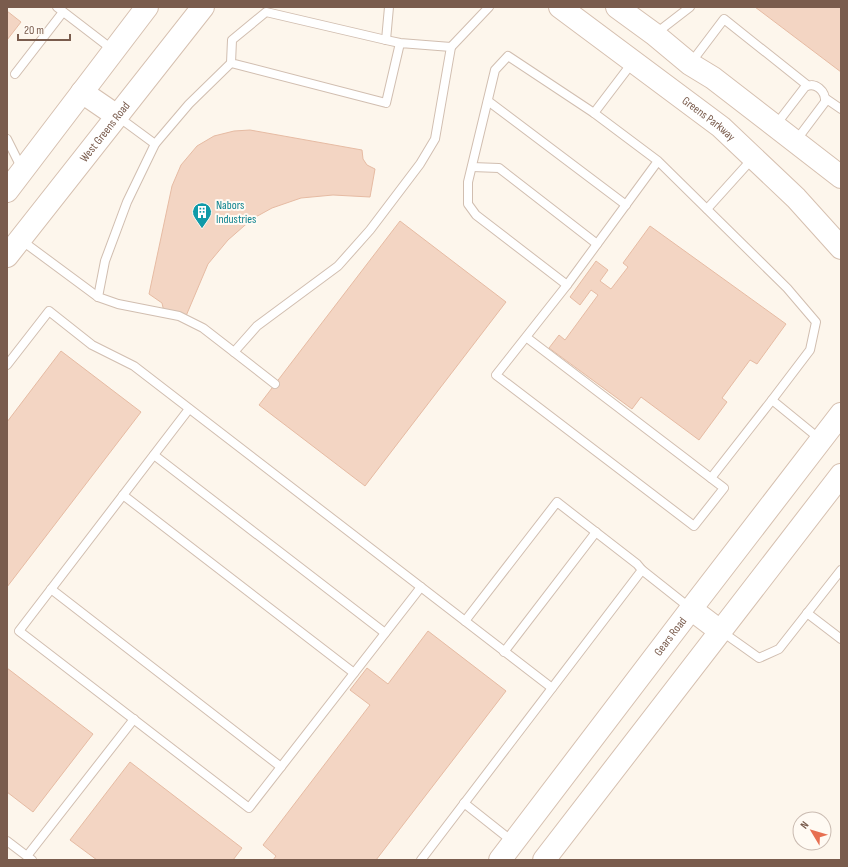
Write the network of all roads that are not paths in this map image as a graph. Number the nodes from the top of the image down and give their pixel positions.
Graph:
1 (147, 7) edge
2 (203, 7) edge
3 (389, 7) edge
4 (489, 7) edge
5 (560, 7) edge
6 (617, 7) edge
7 (690, 7) edge
8 (60, 9) edge
9 (268, 9) edge
10 (654, 34) junction
11 (386, 40) junction
12 (400, 43) junction
13 (451, 47) junction
14 (114, 51) junction
15 (634, 61) junction
16 (231, 63) junction
17 (690, 64) junction
18 (15, 74) dead end
19 (807, 85) junction
20 (82, 92) junction
21 (825, 98) junction
22 (488, 101) junction
23 (841, 109) edge
24 (594, 113) junction
25 (117, 116) junction
26 (775, 126) junction
27 (7, 139) edge
28 (795, 142) junction
29 (155, 144) junction
30 (753, 158) junction
31 (658, 161) junction
32 (472, 167) junction
33 (23, 170) junction
34 (841, 177) edge
35 (7, 191) edge
36 (626, 205) junction
37 (707, 209) junction
38 (20, 239) junction
39 (597, 244) junction
40 (841, 248) edge
41 (7, 256) edge
42 (567, 285) junction
43 (98, 298) junction
44 (526, 337) junction
45 (234, 352) junction
46 (7, 365) edge
47 (275, 384) dead end
48 (772, 400) junction
49 (189, 409) junction
50 (841, 414) edge
51 (821, 440) junction
52 (154, 455) junction
53 (841, 475) edge
54 (711, 478) junction
55 (123, 495) junction
56 (596, 532) junction
57 (642, 570) junction
58 (841, 570) edge
59 (421, 587) junction
60 (51, 590) junction
61 (691, 609) junction
62 (807, 613) junction
63 (464, 621) junction
64 (720, 631) junction
65 (385, 633) junction
66 (841, 639) edge
67 (504, 652) junction
68 (354, 673) junction
69 (552, 688) junction
70 (134, 719) junction
71 (281, 767) junction
72 (464, 803) junction
73 (7, 841) edge
74 (513, 842) junction
75 (29, 858) edge
76 (421, 860) edge
77 (500, 860) edge
78 (539, 860) edge
79 (544, 860) edge

1 - 14 street
2 - 25 street, West Greens Road
3 - 11 lane
4 - 13 lane
5 - 15 street, Greens Parkway
6 - 10 street
7 - 10 lane
8 - 14 lane
8 - 18 lane
9 - 11 lane
9 - 16 lane
10 - 15 street
10 - 17 street
11 - 12 lane
12 - 13 lane
12 - 16 lane
13 - 45 lane
14 - 20 street
15 - 24 lane
15 - 30 street, Greens Parkway
16 - 29 lane
17 - 19 lane
17 - 26 street
19 - 21 lane
19 - 26 lane
20 - 25 street
20 - 33 street
21 - 23 lane
21 - 28 lane
22 - 24 lane
22 - 32 lane
22 - 36 lane
24 - 31 lane
25 - 29 lane
25 - 38 street, West Greens Road
26 - 28 street
27 - 33 lane
28 - 34 street
29 - 43 lane
30 - 37 lane
30 - 40 street, Greens Parkway
31 - 36 lane
31 - 37 lane
32 - 39 lane
32 - 42 lane
33 - 35 street
36 - 39 lane
37 - 48 lane
38 - 41 street, West Greens Road
38 - 43 lane
39 - 42 lane
42 - 44 lane
43 - 45 lane
44 - 54 lane
44 - 54 lane
45 - 47 lane
46 - 49 lane
48 - 51 lane
48 - 54 lane
49 - 52 lane
49 - 59 lane
50 - 51 street, Gears Road
51 - 61 street, Gears Road
52 - 55 lane
52 - 65 lane
53 - 64 street
55 - 60 lane
55 - 68 lane
56 - 57 lane
56 - 63 lane
56 - 67 lane
57 - 61 lane
57 - 69 lane
58 - 62 lane
59 - 63 lane
59 - 65 lane
60 - 70 lane
60 - 71 lane
61 - 64 street
61 - 74 street, Gears Road
62 - 64 lane
62 - 66 lane
63 - 67 lane
64 - 79 street
65 - 68 lane
67 - 69 lane
68 - 71 lane
69 - 72 lane
70 - 71 lane
70 - 75 lane
72 - 74 lane
72 - 76 lane
73 - 75 lane
74 - 77 street, Gears Road
74 - 78 street

